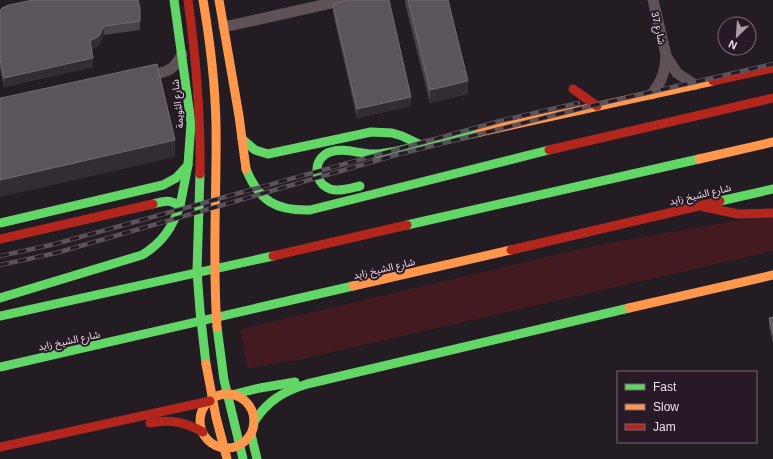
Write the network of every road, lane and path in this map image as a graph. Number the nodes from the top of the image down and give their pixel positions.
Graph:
1 (174, 0) edge
2 (188, 0) edge
3 (203, 0) edge
4 (219, 0) edge
5 (345, 0) edge
6 (653, 0) edge
7 (224, 27) junction
8 (182, 54) junction
9 (666, 55) junction
10 (773, 68) edge
11 (166, 72) junction
12 (136, 78) edge
13 (186, 82) junction
14 (695, 85) junction
15 (573, 89) dead end
16 (652, 94) junction
17 (773, 98) edge
18 (597, 106) junction
19 (242, 139) junction
20 (773, 142) edge
21 (421, 145) junction
22 (491, 164) junction
23 (188, 165) junction
24 (383, 182) dead end
25 (368, 185) dead end
26 (773, 189) edge
27 (700, 205) junction
28 (180, 206) junction
29 (773, 214) edge
30 (0, 223) edge
31 (0, 239) edge
32 (773, 275) edge
33 (0, 298) edge
34 (0, 316) edge
35 (0, 367) edge
36 (338, 376) junction
37 (231, 395) junction
38 (210, 401) junction
39 (254, 422) junction
40 (203, 432) junction
41 (105, 434) dead end
42 (251, 434) junction
43 (214, 444) junction
44 (0, 447) edge
45 (216, 458) dead end
46 (227, 459) edge
47 (243, 459) edge
48 (257, 459) edge

1 - 8 main road, شارع الثويمة
2 - 46 main road
3 - 47 main road
4 - 7 main road
5 - 7 street
6 - 9 street, شارع 37
7 - 19 main road
8 - 11 street
8 - 13 main road, شارع الثويمة
9 - 14 street, شارع 37
9 - 16 street, شارع 37
10 - 14 main road
11 - 12 street
11 - 13 street
13 - 23 main road, شارع الثويمة
14 - 16 main road
15 - 18 main road
16 - 18 main road
17 - 22 main road
18 - 21 main road
19 - 21 main road
19 - 22 main road
20 - 34 main road
21 - 25 main road
22 - 24 main road
23 - 28 main road, شارع الثويمة
23 - 30 main road
26 - 27 main road, شارع الشيخ زايد
27 - 29 main road
27 - 35 main road, شارع الشيخ زايد
28 - 31 main road
28 - 33 main road, شارع الثويمة
32 - 36 main road
36 - 37 main road
36 - 39 main road
37 - 38 main road
37 - 39 main road
38 - 40 main road
38 - 44 main road
39 - 42 main road
40 - 41 main road
40 - 43 main road
42 - 43 main road
42 - 48 main road
43 - 45 main road

